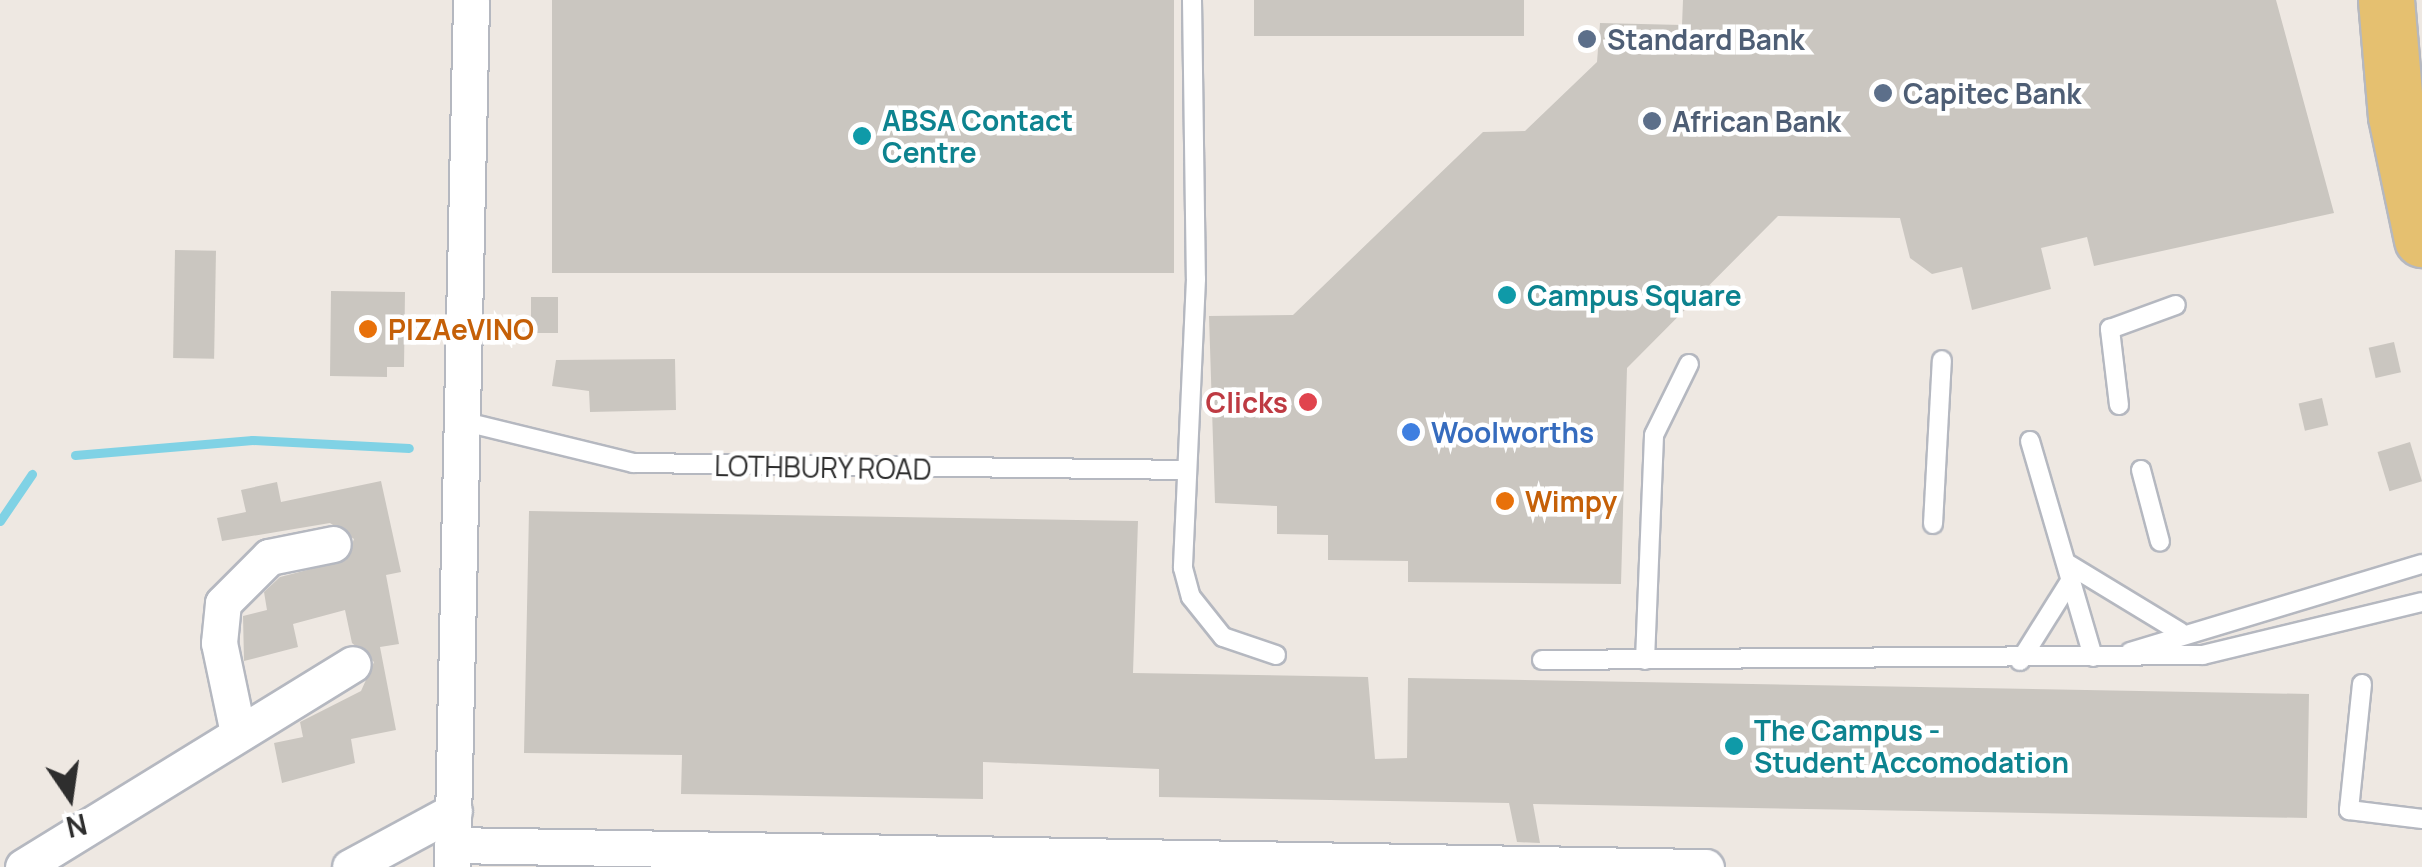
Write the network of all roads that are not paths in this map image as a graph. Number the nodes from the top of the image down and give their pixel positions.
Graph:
1 (471, 0) edge
2 (1192, 0) edge
3 (2386, 0) edge
4 (2422, 239) edge
5 (2176, 305) dead end
6 (1942, 360) dead end
7 (1689, 364) dead end
8 (2119, 405) dead end
9 (465, 422) junction
10 (2030, 441) dead end
11 (1187, 470) junction
12 (2141, 470) dead end
13 (1933, 524) dead end
14 (2160, 542) dead end
15 (333, 544) dead end
16 (2422, 564) edge
17 (2069, 570) junction
18 (2422, 602) edge
19 (2180, 632) junction
20 (1276, 655) dead end
21 (2121, 656) junction
22 (2093, 657) junction
23 (1542, 660) dead end
24 (1645, 660) junction
25 (2020, 660) junction
26 (353, 664) dead end
27 (2362, 684) dead end
28 (238, 733) junction
29 (2422, 820) edge
30 (452, 841) edge
31 (58, 857) edge
32 (24, 867) edge
33 (350, 867) edge
34 (1706, 867) edge

1 - 9 street
2 - 11 lane
3 - 4 main road
5 - 8 lane
6 - 13 lane
7 - 24 lane
9 - 11 lane, LOTHBURY ROAD
9 - 30 street
10 - 17 lane
11 - 20 lane
12 - 14 lane
15 - 28 street
16 - 19 lane
17 - 19 lane
17 - 22 lane
17 - 25 lane
18 - 21 lane
19 - 21 lane
21 - 22 lane
22 - 25 lane
23 - 24 lane
24 - 25 lane
26 - 28 street
27 - 29 lane
28 - 31 street
30 - 33 street
30 - 34 street
31 - 32 street

